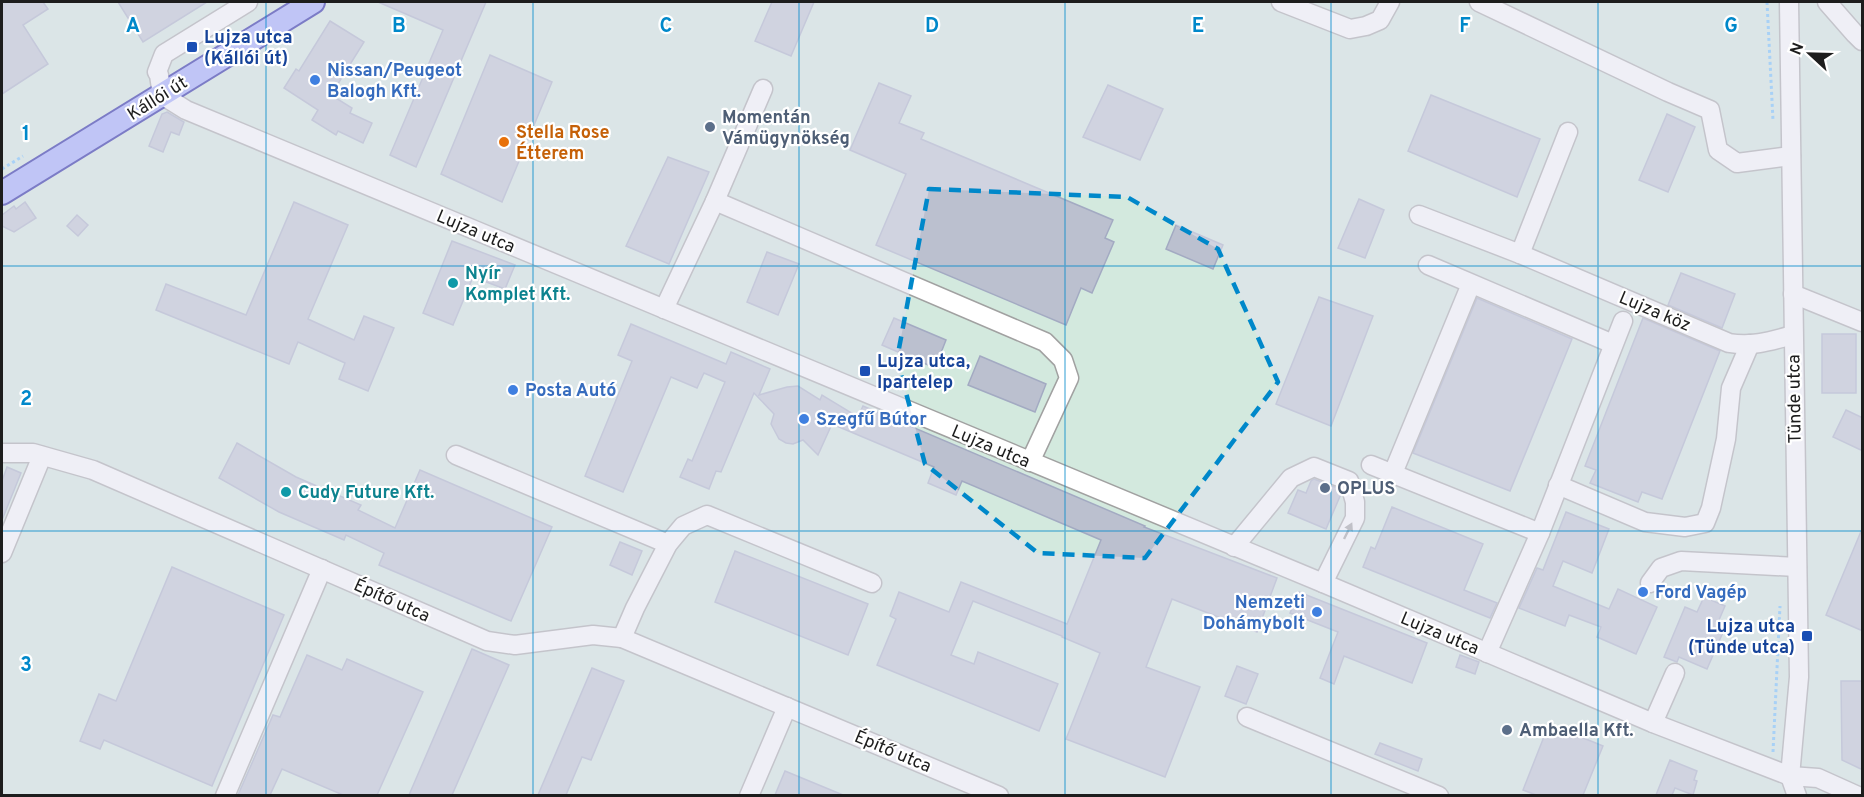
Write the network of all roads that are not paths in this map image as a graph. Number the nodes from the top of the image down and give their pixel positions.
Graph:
1 (248, 2) edge
2 (313, 2) edge
3 (1281, 2) edge
4 (1390, 2) edge
5 (1479, 2) edge
6 (1789, 2) edge
7 (1827, 2) edge
8 (1863, 41) edge
9 (763, 89) dead end
10 (162, 95) junction
11 (1568, 132) dead end
12 (1791, 156) junction
13 (2, 193) edge
14 (715, 201) junction
15 (1419, 215) dead end
16 (1520, 254) junction
17 (1428, 265) dead end
18 (1471, 284) junction
19 (1793, 294) junction
20 (664, 309) junction
21 (1623, 321) dead end
22 (1863, 322) edge
23 (1793, 335) junction
24 (1613, 344) junction
25 (1750, 344) junction
26 (2, 453) edge
27 (456, 455) dead end
28 (42, 456) junction
29 (1030, 462) junction
30 (1371, 465) dead end
31 (1393, 473) junction
32 (1558, 486) junction
33 (1540, 533) junction
34 (668, 544) junction
35 (1234, 547) junction
36 (2, 553) edge
37 (1797, 567) junction
38 (322, 569) junction
39 (872, 583) dead end
40 (1323, 583) junction
41 (1650, 583) dead end
42 (622, 638) junction
43 (1487, 653) junction
44 (1675, 673) dead end
45 (787, 707) junction
46 (1247, 717) dead end
47 (1653, 723) junction
48 (1790, 776) junction
49 (225, 795) edge
50 (749, 795) edge
51 (999, 795) edge
52 (1439, 795) edge
53 (1797, 795) edge
54 (1858, 795) edge

1 - 10 street
2 - 10 main road, Kállói út
3 - 4 street
5 - 12 street
6 - 12 street, Tünde utca
7 - 8 street
9 - 14 street
10 - 13 main road, Kállói út
10 - 20 street, Lujza utca
11 - 16 street
12 - 19 street, Tünde utca
14 - 20 street
14 - 29 street
15 - 16 street, Lujza köz
16 - 25 street, Lujza köz
17 - 18 street
18 - 24 street
18 - 31 street
19 - 22 street
19 - 23 street, Tünde utca
20 - 29 street, Lujza utca
21 - 24 street
23 - 25 street, Lujza köz
23 - 37 street, Tünde utca
24 - 32 street
25 - 32 street
26 - 28 street, Építő utca
27 - 34 street
28 - 36 street
28 - 38 street, Építő utca
29 - 35 street, Lujza utca
30 - 31 street
31 - 33 street
32 - 33 street
33 - 43 street
34 - 39 street
34 - 42 street
35 - 40 street, Lujza utca
40 -> 35 street
37 - 41 street
37 - 48 street, Tünde utca
38 - 42 street, Építő utca
38 - 49 street
40 - 43 street, Lujza utca
42 - 45 street, Építő utca
43 - 47 street, Lujza utca
44 - 47 street
45 - 50 street
45 - 51 street, Építő utca
46 - 52 street
47 - 48 street, Lujza utca
48 - 53 street, Tünde utca
48 - 54 street, Lujza utca

